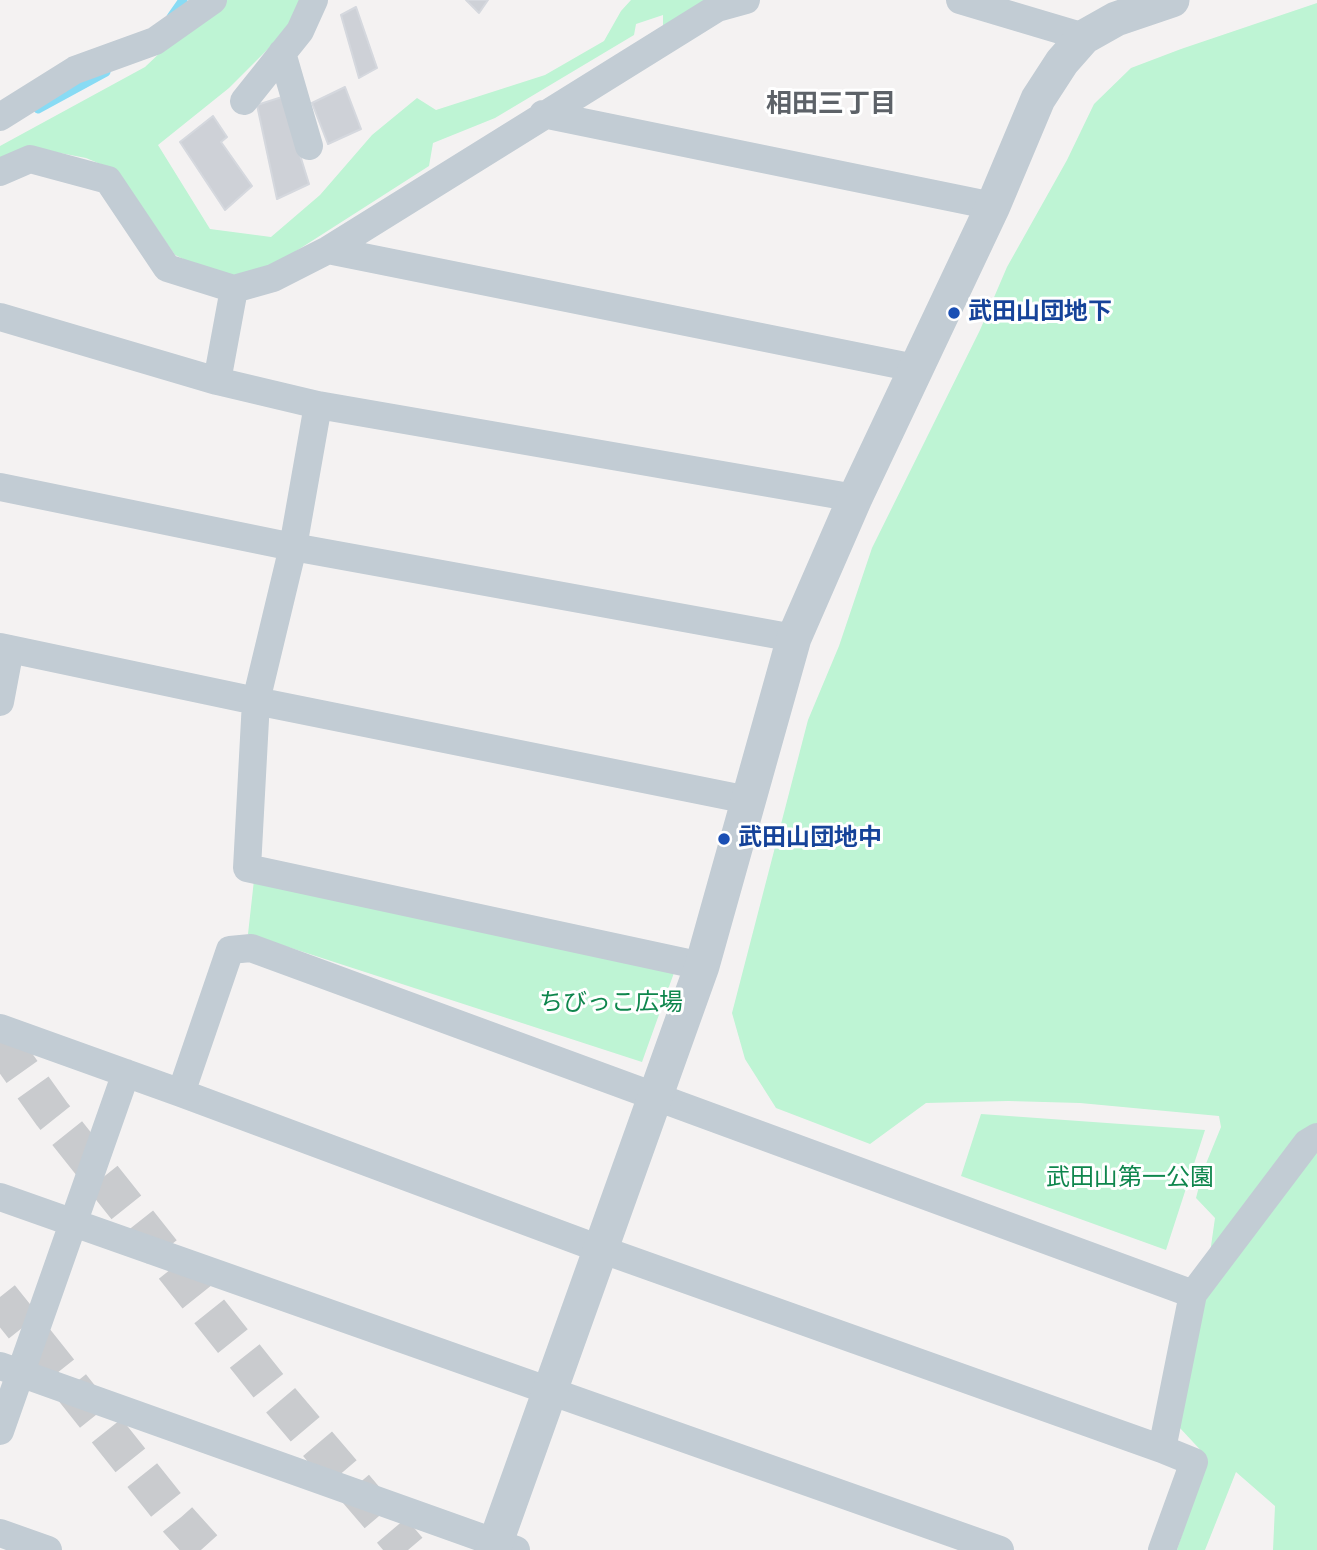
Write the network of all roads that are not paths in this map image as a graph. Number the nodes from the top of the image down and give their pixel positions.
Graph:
1 (213, 0) edge
2 (314, 0) edge
3 (746, 0) edge
4 (960, 0) edge
5 (1172, 0) edge
6 (1084, 37) junction
7 (282, 54) junction
8 (244, 101) dead end
9 (543, 114) junction
10 (0, 117) edge
11 (309, 146) dead end
12 (0, 172) edge
13 (993, 206) junction
14 (328, 250) junction
15 (234, 289) junction
16 (0, 317) edge
17 (915, 368) junction
18 (217, 381) junction
19 (318, 405) junction
20 (0, 487) edge
21 (855, 498) junction
22 (293, 547) junction
23 (794, 638) junction
24 (5, 648) edge
25 (256, 701) junction
26 (0, 702) edge
27 (748, 800) junction
28 (702, 966) junction
29 (0, 1028) edge
30 (126, 1073) junction
31 (181, 1093) junction
32 (655, 1095) junction
33 (1317, 1137) edge
34 (0, 1197) edge
35 (74, 1223) junction
36 (600, 1249) junction
37 (1193, 1294) junction
38 (10, 1370) edge
39 (550, 1391) junction
40 (0, 1431) edge
41 (1161, 1449) junction
42 (0, 1533) edge
43 (501, 1547) edge
44 (48, 1550) edge
45 (1000, 1550) edge
46 (1162, 1550) edge

1 - 10 street
2 - 7 street
3 - 9 street
4 - 6 street
5 - 6 street
6 - 13 street
7 - 8 street
7 - 11 street
9 - 13 street
9 - 14 street
12 - 15 street
13 - 17 street
14 - 15 street
14 - 17 street
15 - 18 street
16 - 18 street
17 - 21 street
18 - 19 street
19 - 21 street
19 - 22 street
20 - 22 street
21 - 23 street
22 - 23 street
22 - 25 street
23 - 27 street
24 - 25 street
24 - 26 street
25 - 27 street
25 - 28 street
27 - 28 street
28 - 32 street
29 - 30 street
30 - 31 street
30 - 35 street
31 - 32 street
31 - 36 street
32 - 36 street
32 - 37 street
33 - 37 street
34 - 35 street
35 - 38 street
35 - 39 street
36 - 39 street
36 - 41 street
37 - 41 street
38 - 40 street
38 - 43 street
39 - 43 street
39 - 45 street
41 - 46 street
42 - 44 street

